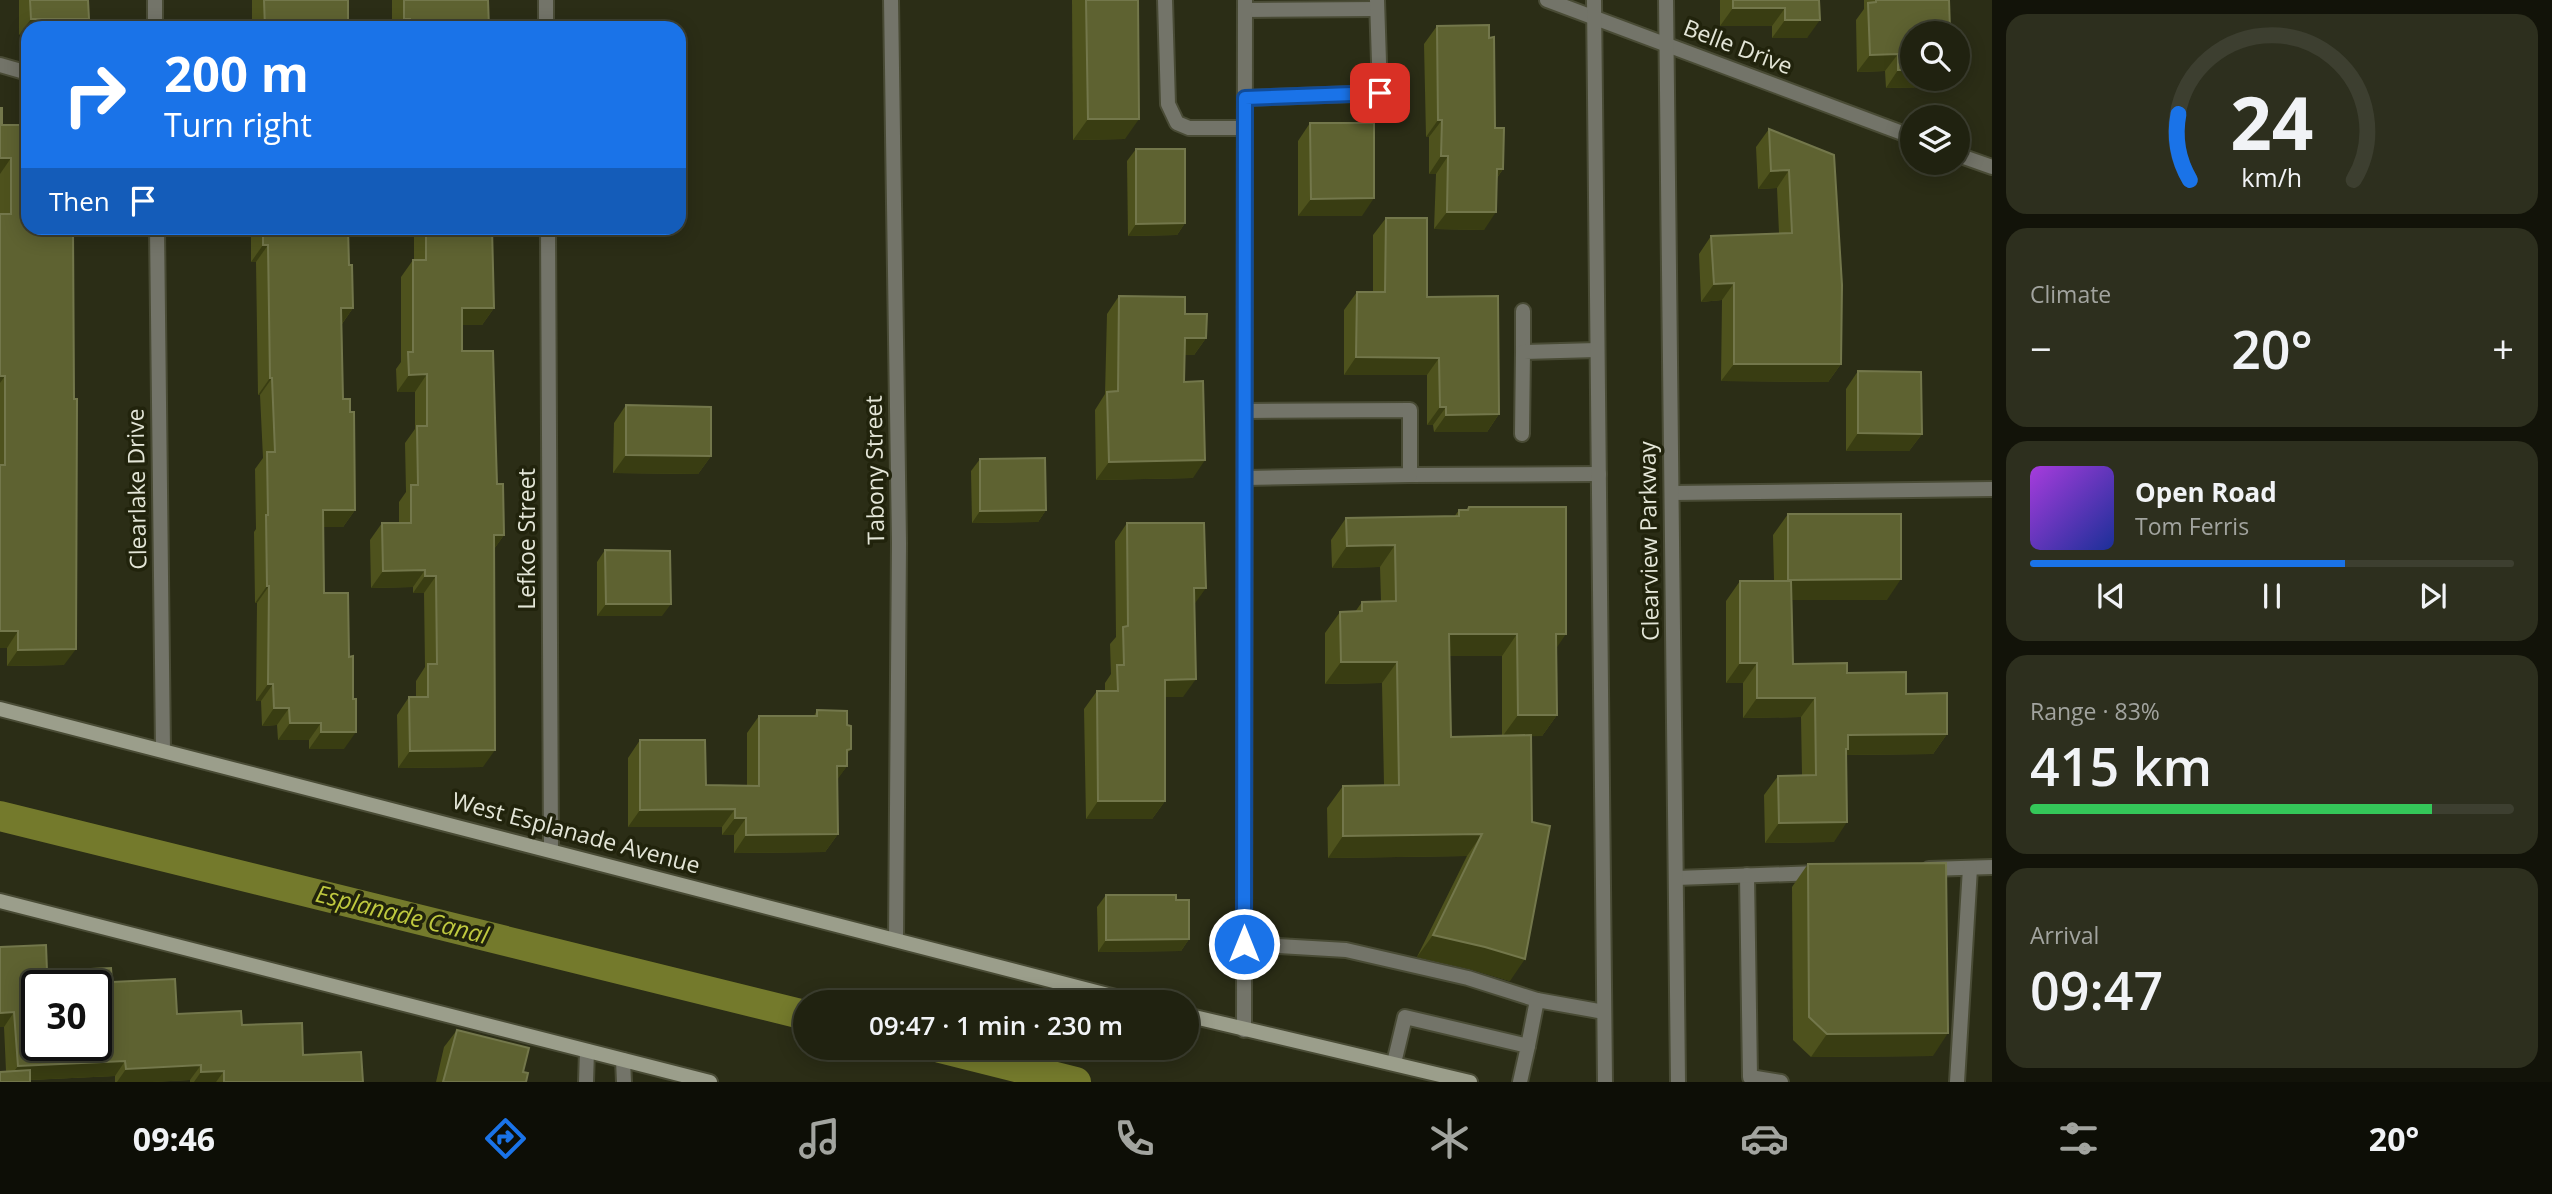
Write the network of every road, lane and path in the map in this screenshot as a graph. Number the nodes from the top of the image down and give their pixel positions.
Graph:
1 (155, 0) edge
2 (546, 0) edge
3 (891, 0) edge
4 (1165, 0) edge
5 (1548, 0) edge
6 (1594, 0) edge
7 (1666, 0) edge
8 (1245, 5) edge
9 (1377, 5) edge
10 (1594, 17) junction
11 (155, 21) edge
12 (547, 21) edge
13 (1666, 44) junction
14 (0, 65) edge
15 (21, 71) edge
16 (1245, 98) junction
17 (1245, 128) junction
18 (1900, 133) edge
19 (1970, 159) edge
20 (1992, 167) edge
21 (157, 235) edge
22 (548, 235) edge
23 (1522, 311) dead end
24 (1597, 350) junction
25 (1522, 352) junction
26 (1245, 411) junction
27 (1522, 435) dead end
28 (1599, 474) junction
29 (1410, 475) junction
30 (1245, 478) junction
31 (1992, 489) edge
32 (1672, 493) junction
33 (0, 709) edge
34 (163, 750) junction
35 (551, 850) junction
36 (1970, 867) junction
37 (1992, 867) edge
38 (1914, 869) edge
39 (1830, 872) edge
40 (1747, 875) junction
41 (1676, 878) junction
42 (0, 901) edge
43 (896, 940) junction
44 (1244, 944) junction
45 (1089, 990) edge
46 (1537, 1000) junction
47 (1604, 1012) junction
48 (1199, 1018) edge
49 (1244, 1030) junction
50 (1528, 1046) junction
51 (586, 1051) junction
52 (623, 1060) junction
53 (1394, 1063) junction
54 (1448, 1078) edge
55 (586, 1082) edge
56 (624, 1082) edge
57 (710, 1082) edge
58 (1470, 1082) edge
59 (1520, 1082) edge
60 (1605, 1082) edge
61 (1678, 1082) edge
62 (1781, 1082) edge
63 (1957, 1082) edge

1 - 11 street
2 - 12 street
3 - 43 street, Tabony Street
4 - 17 street
5 - 10 street, Belle Drive
6 - 10 street
7 - 13 street, Clearview Parkway
8 - 9 street
8 - 16 street
9 - 16 street
10 - 13 street, Belle Drive
10 - 24 street
13 - 18 street, Belle Drive
13 - 32 street, Clearview Parkway
14 - 15 street
16 - 17 street
17 - 26 street
19 - 20 street
21 - 34 street, Clearlake Drive
22 - 35 street, Lefkoe Street
23 - 25 street
24 - 25 street
24 - 28 street
25 - 27 street
26 - 29 street
26 - 30 street
28 - 29 street
28 - 47 street
29 - 30 street
30 - 44 street
31 - 32 street
32 - 41 street, Clearview Parkway
33 - 34 main road, West Esplanade Avenue
34 - 35 main road, West Esplanade Avenue
35 - 43 main road, West Esplanade Avenue
36 - 37 street
36 - 38 street
36 - 63 street
39 - 40 street
40 - 41 street
40 - 62 street
41 - 61 street, Clearview Parkway
42 - 51 main road
43 - 45 main road, West Esplanade Avenue
44 - 46 street
44 - 49 street
46 - 47 street
46 - 50 street
47 - 60 street
48 - 49 main road
49 - 53 main road
50 - 53 street
50 - 59 street
51 - 52 main road
51 - 55 street
52 - 56 street
52 - 57 main road
53 - 54 main road
54 - 58 main road

